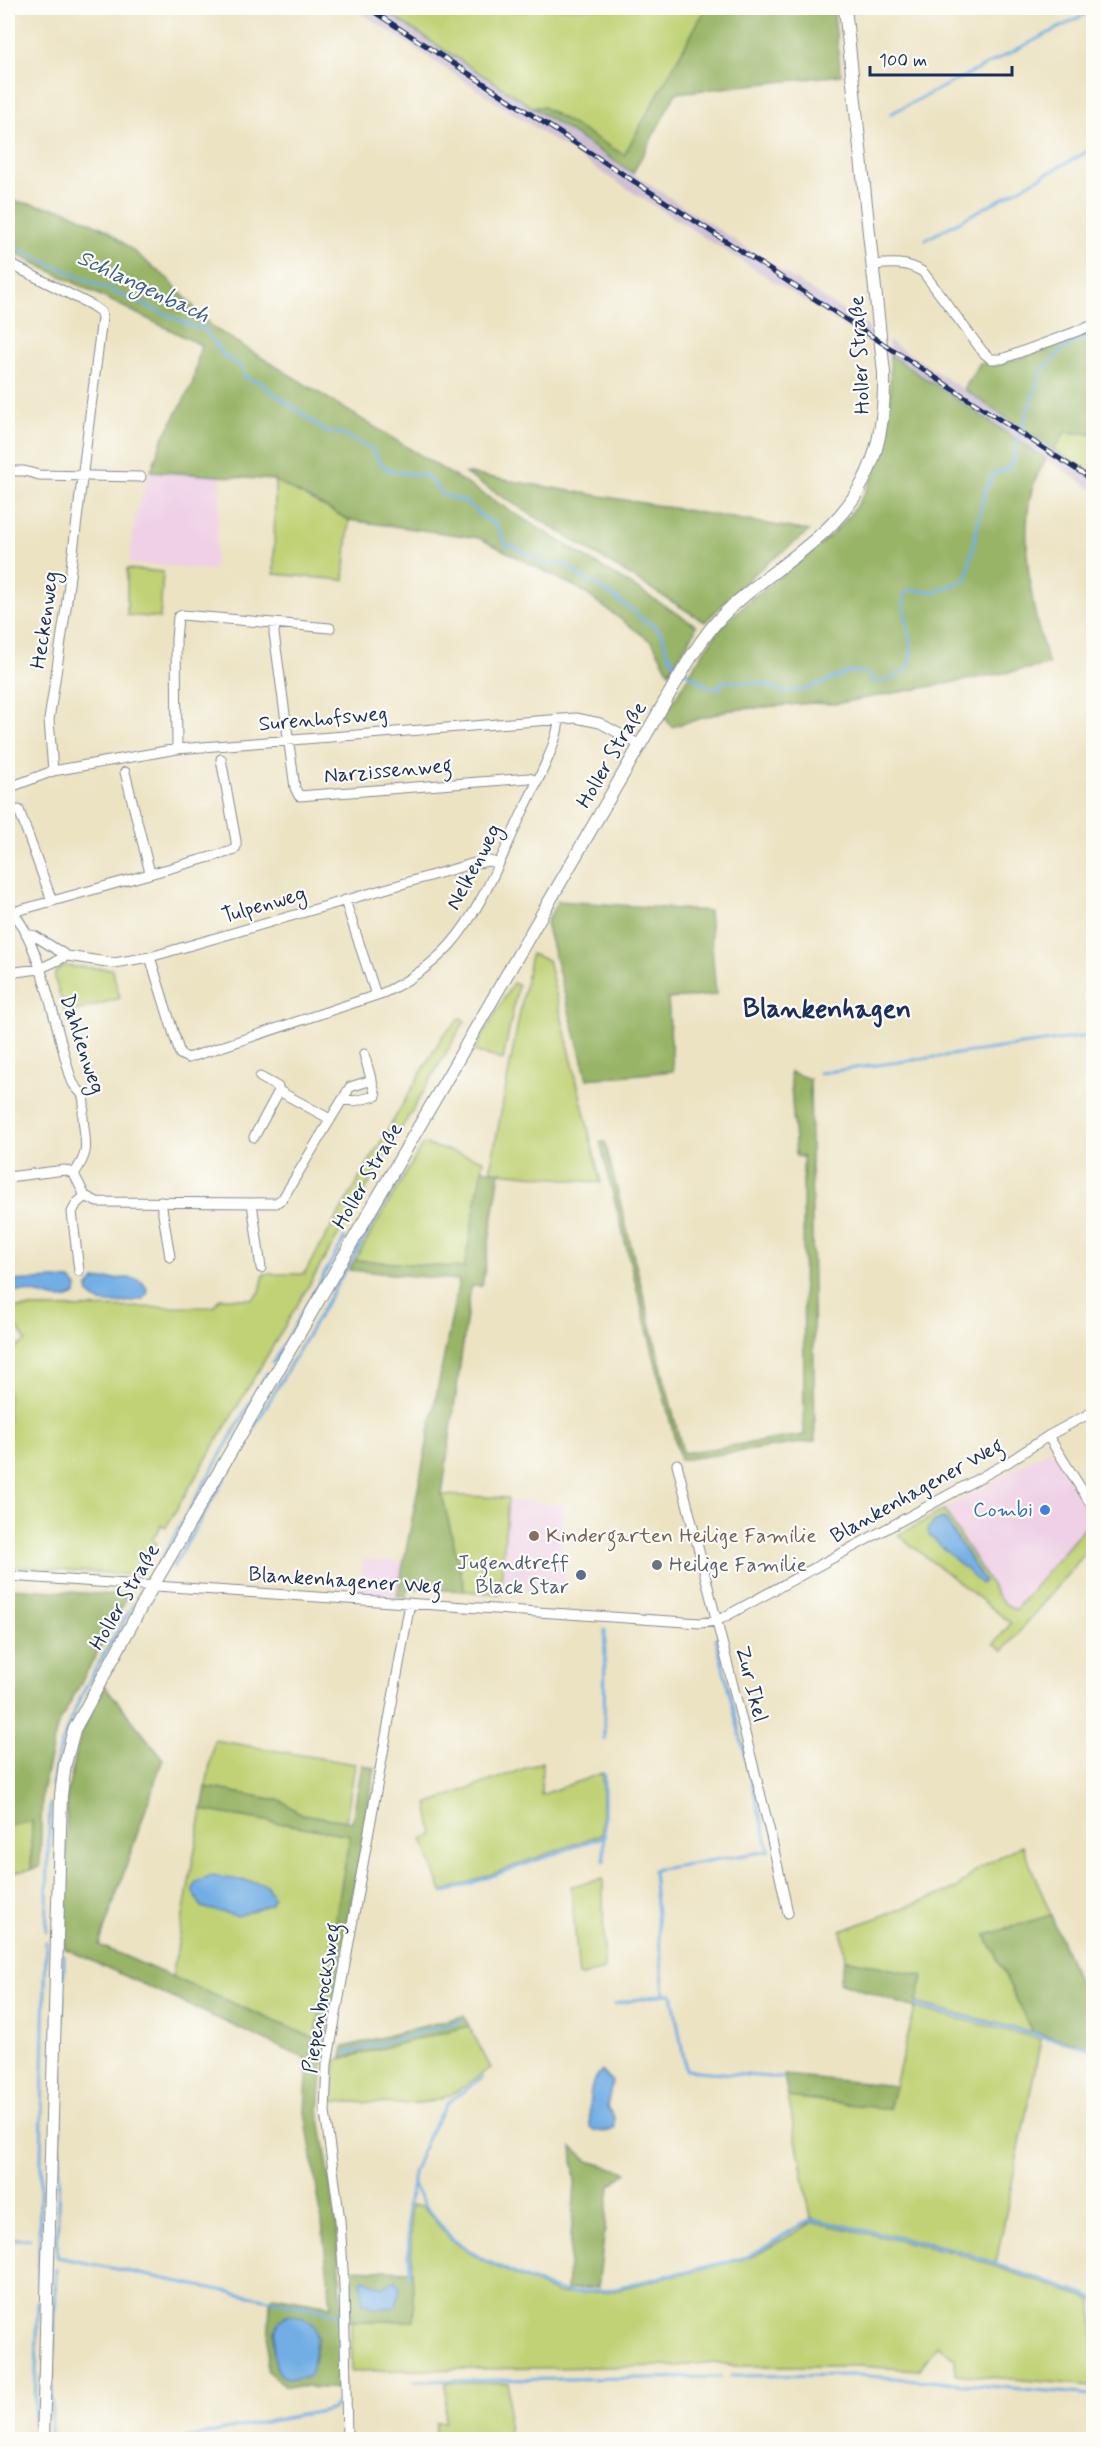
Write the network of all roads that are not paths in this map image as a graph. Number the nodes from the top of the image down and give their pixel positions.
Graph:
1 (845, 8) edge
2 (8, 263) edge
3 (874, 265) junction
4 (1094, 325) edge
5 (8, 471) edge
6 (82, 475) junction
7 (141, 477) dead end
8 (275, 623) junction
9 (330, 628) dead end
10 (559, 719) junction
11 (289, 740) junction
12 (640, 745) junction
13 (177, 749) junction
14 (221, 759) dead end
15 (53, 771) junction
16 (125, 771) dead end
17 (537, 781) junction
18 (8, 789) edge
19 (19, 810) dead end
20 (498, 863) junction
21 (150, 873) junction
22 (345, 900) junction
23 (52, 901) junction
24 (10, 911) edge
25 (26, 934) junction
26 (67, 956) junction
27 (150, 957) junction
28 (39, 969) junction
29 (8, 974) edge
30 (376, 995) junction
31 (364, 1054) dead end
32 (260, 1077) dead end
33 (372, 1080) junction
34 (279, 1091) junction
35 (343, 1100) junction
36 (330, 1119) junction
37 (254, 1137) dead end
38 (74, 1174) junction
39 (8, 1178) edge
40 (85, 1196) junction
41 (161, 1202) junction
42 (252, 1203) junction
43 (170, 1257) dead end
44 (261, 1268) dead end
45 (79, 1271) dead end
46 (1094, 1411) edge
47 (1048, 1436) junction
48 (677, 1464) dead end
49 (1094, 1509) edge
50 (8, 1576) edge
51 (152, 1586) junction
52 (410, 1603) junction
53 (717, 1621) junction
54 (788, 1913) dead end
55 (43, 2439) edge
56 (347, 2439) edge

1 - 3 street, Holler Straße
2 - 6 street, Heckenweg
3 - 4 street
3 - 12 street, Holler Straße
5 - 6 street
6 - 7 street
6 - 15 street, Heckenweg
8 - 9 street
8 - 11 street
8 - 13 street
10 - 11 street, Surenhofsweg
10 - 12 street, Surenhofsweg
10 - 17 street, Nelkenweg
11 - 13 street, Surenhofsweg
11 - 17 street, Narzissenweg
12 - 51 street, Holler Straße
13 - 15 street, Surenhofsweg
14 - 21 street
15 - 18 street, Surenhofsweg
16 - 21 street
17 - 20 street, Nelkenweg
19 - 23 street
20 - 22 street, Tulpenweg
20 - 30 street, Nelkenweg
21 - 23 street
22 - 27 street, Tulpenweg
22 - 30 street
23 - 24 street
24 - 25 street, Dahlienweg
25 - 26 street
25 - 28 street, Dahlienweg
26 - 27 street, Tulpenweg
26 - 28 street
27 - 30 street, Nelkenweg
28 - 29 street
28 - 38 street, Dahlienweg
31 - 33 street
32 - 34 street
33 - 35 street
33 - 35 street
34 - 36 street
34 - 37 street
35 - 36 street
36 - 42 street
38 - 39 street
38 - 40 street
40 - 41 street
40 - 45 street
41 - 42 street
41 - 43 street
42 - 44 street
46 - 47 street, Blankenhagener Weg
47 - 49 street
47 - 53 street, Blankenhagener Weg
48 - 53 street, Zur Ikel
50 - 51 street, Blankenhagener Weg
51 - 52 street, Blankenhagener Weg
51 - 55 street, Holler Straße
52 - 53 street, Blankenhagener Weg
52 - 56 street, Piepenbrocksweg
53 - 54 street, Zur Ikel

